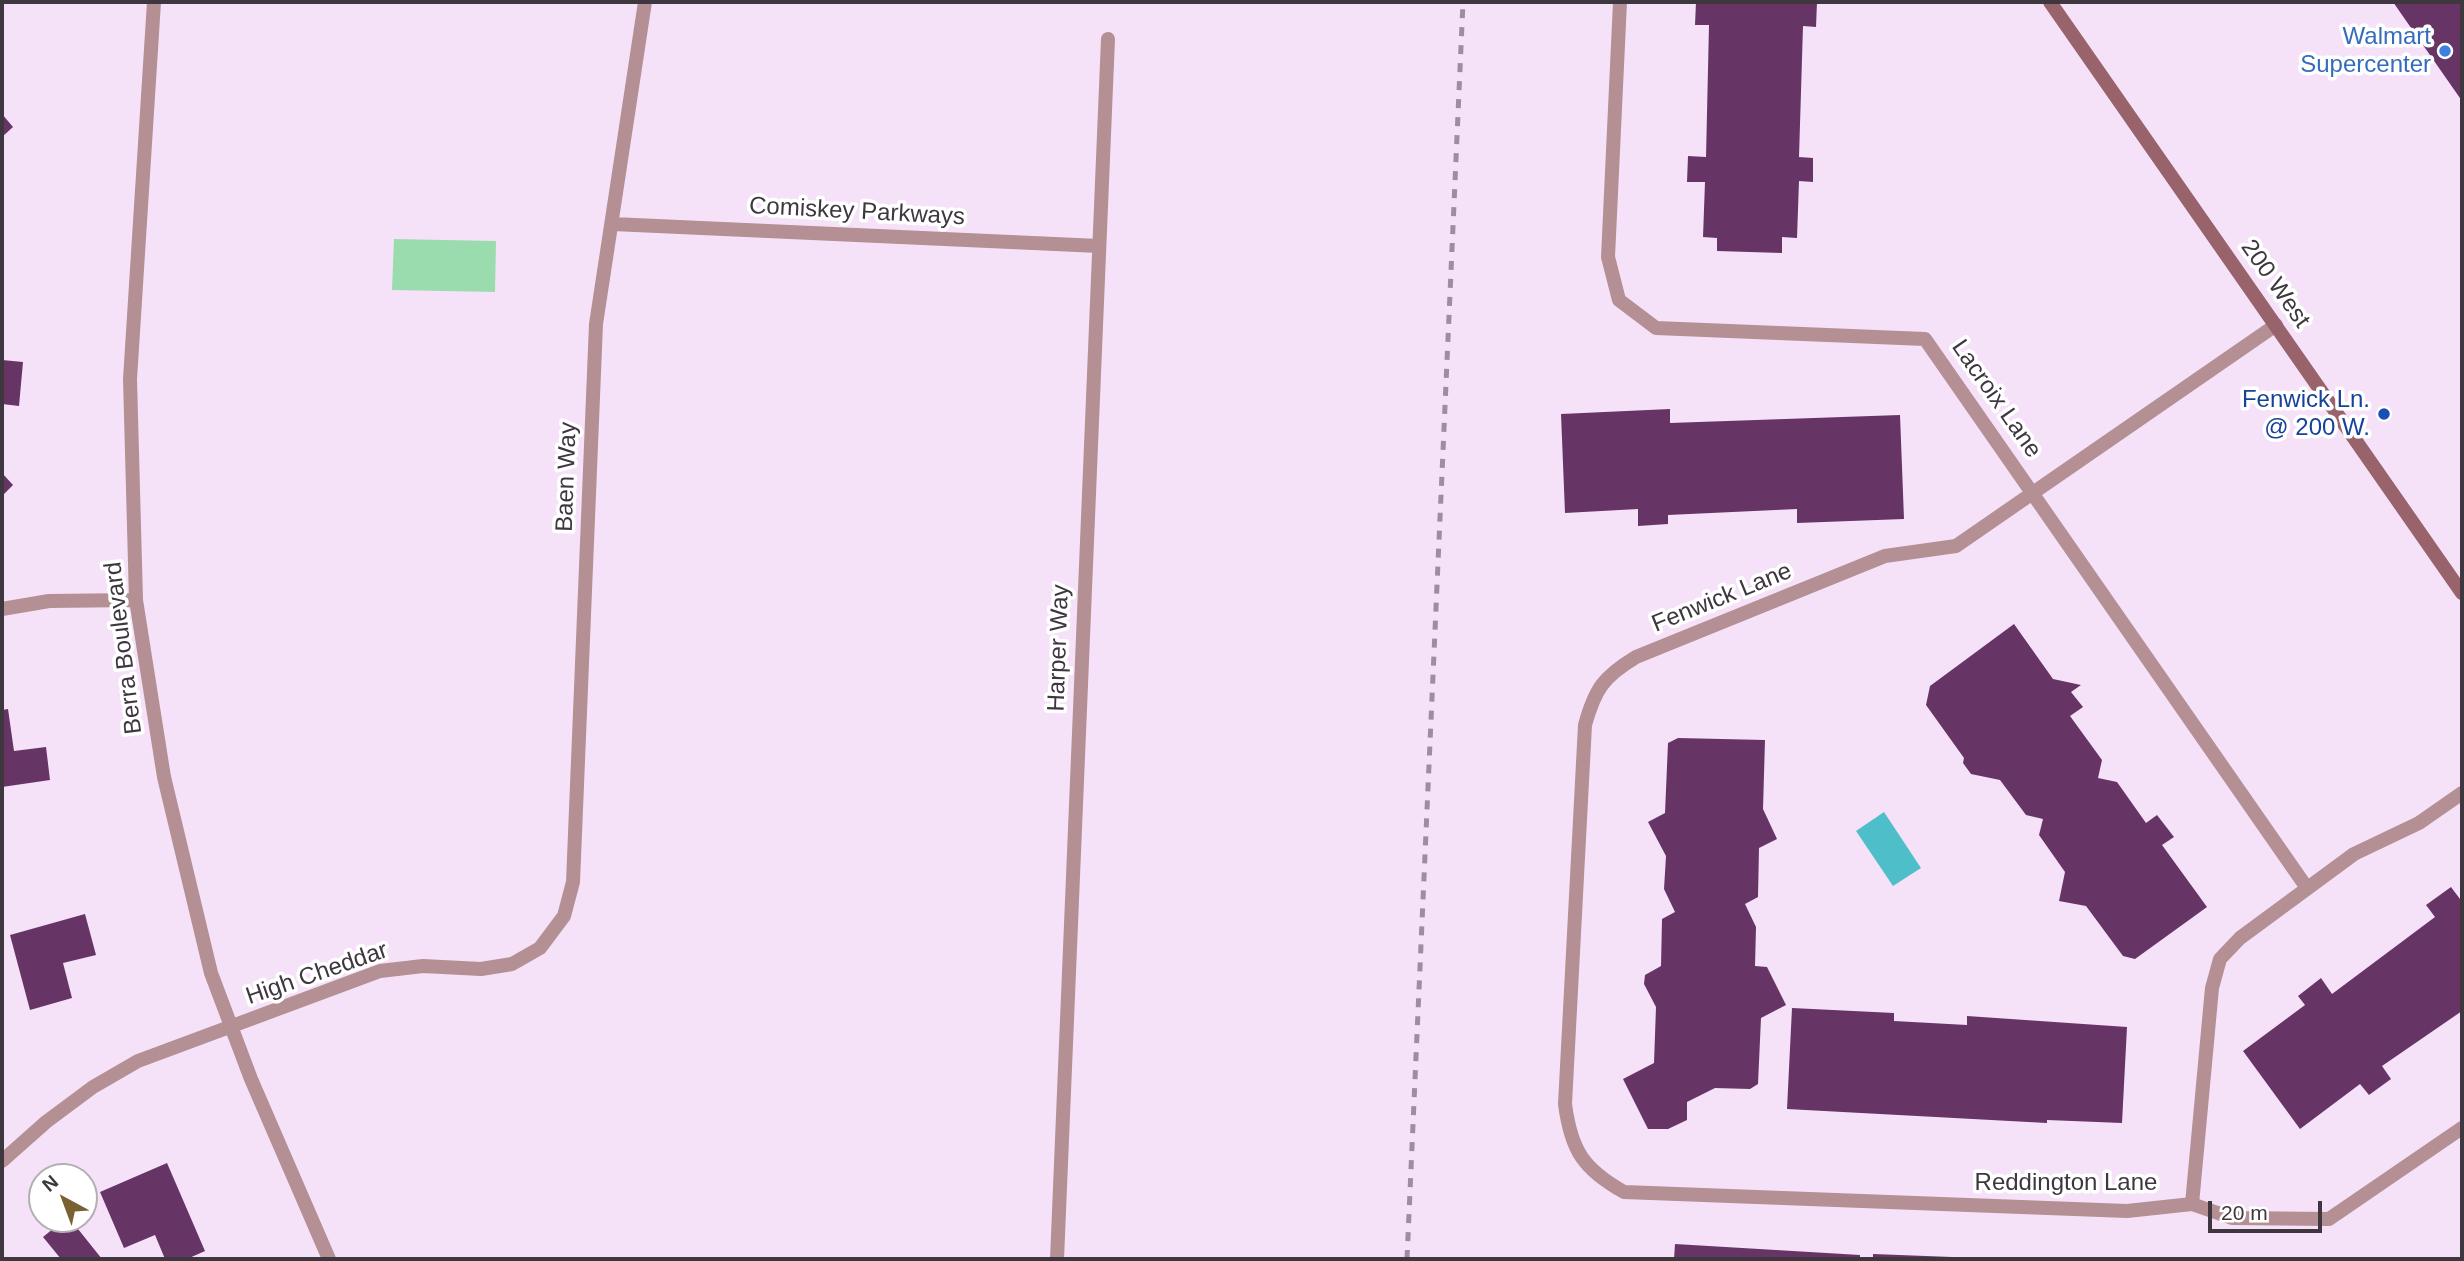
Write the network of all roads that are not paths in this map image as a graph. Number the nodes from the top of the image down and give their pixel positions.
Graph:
1 (153, 2) edge
2 (645, 2) edge
3 (1620, 2) edge
4 (2050, 2) edge
5 (1108, 39) dead end
6 (613, 224) junction
7 (1099, 246) junction
8 (2276, 325) junction
9 (2035, 494) junction
10 (2462, 593) edge
11 (136, 600) junction
12 (2, 609) edge
13 (2462, 793) edge
14 (2307, 888) junction
15 (540, 948) joint
16 (230, 1028) junction
17 (2462, 1128) edge
18 (1579, 1157) joint
19 (2, 1161) edge
20 (2192, 1204) junction
21 (329, 1259) edge
22 (1057, 1259) edge

1 - 11 street, Berra Boulevard
2 - 6 street, Baen Way
3 - 9 street, Lacroix Lane
4 - 8 street, 200 West
5 - 7 street, Harper Way
6 - 7 street, Comiskey Parkways
6 - 15 street, Baen Way
7 - 22 street, Harper Way
8 - 9 street, Fenwick Lane
8 - 10 street, 200 West
9 - 14 street, Lacroix Lane
9 - 18 street, Fenwick Lane
11 - 12 street
11 - 16 street, Berra Boulevard
13 - 14 street, Reddington Lane
14 - 20 street, Reddington Lane
15 - 16 street, High Cheddar
16 - 19 street, High Cheddar
16 - 21 street, Berra Boulevard
17 - 20 street
18 - 20 street, Reddington Lane

